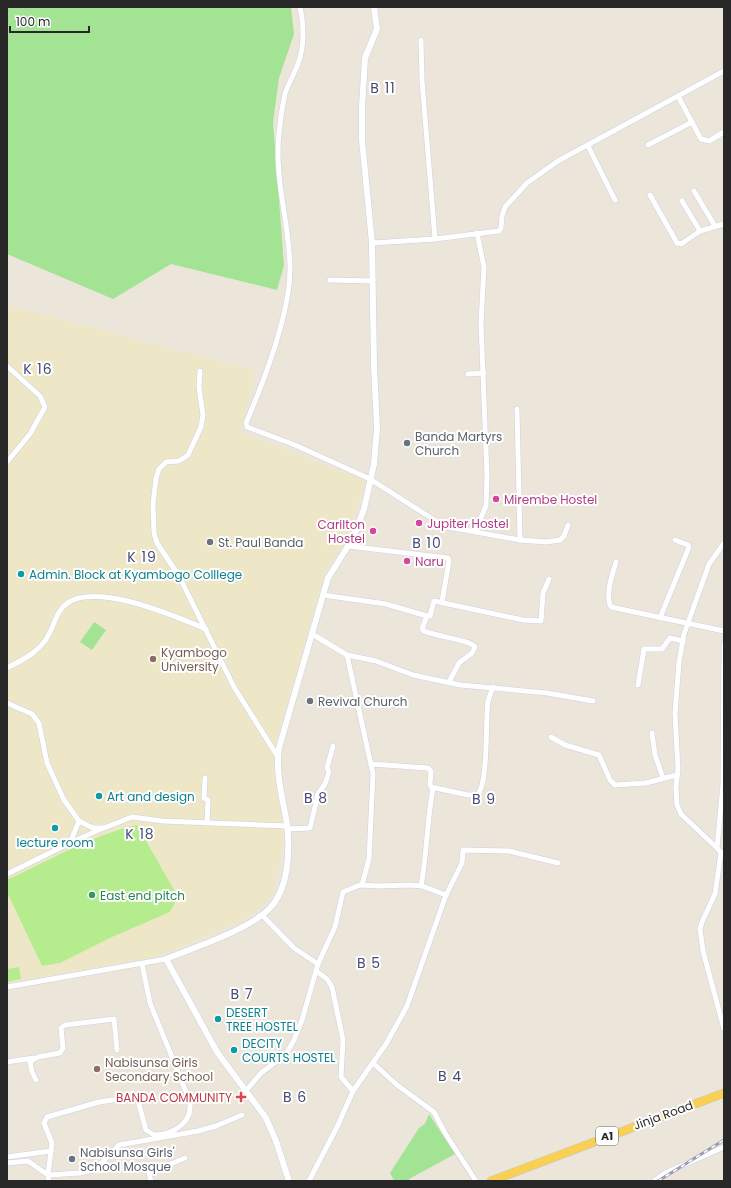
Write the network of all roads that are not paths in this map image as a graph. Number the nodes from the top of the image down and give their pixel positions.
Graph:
1 (300, 7) edge
2 (374, 7) edge
3 (421, 40) dead end
4 (724, 71) edge
5 (678, 96) junction
6 (692, 122) junction
7 (724, 132) edge
8 (648, 145) dead end
9 (588, 146) junction
10 (694, 191) dead end
11 (650, 195) dead end
12 (615, 200) dead end
13 (682, 201) dead end
14 (724, 224) edge
15 (715, 226) junction
16 (700, 231) junction
17 (478, 233) junction
18 (435, 239) junction
19 (372, 242) junction
20 (330, 280) dead end
21 (373, 280) junction
22 (7, 366) edge
23 (200, 371) dead end
24 (484, 373) junction
25 (468, 374) dead end
26 (517, 409) dead end
27 (7, 462) edge
28 (370, 479) junction
29 (568, 525) dead end
30 (475, 532) junction
31 (520, 540) junction
32 (675, 540) dead end
33 (724, 543) edge
34 (348, 546) junction
35 (616, 562) dead end
36 (549, 579) dead end
37 (323, 595) junction
38 (442, 602) junction
39 (427, 616) junction
40 (660, 618) junction
41 (688, 624) junction
42 (206, 630) junction
43 (724, 631) edge
44 (312, 634) junction
45 (683, 641) junction
46 (724, 645) edge
47 (348, 655) junction
48 (7, 668) edge
49 (449, 682) junction
50 (638, 685) dead end
51 (493, 687) junction
52 (593, 701) dead end
53 (7, 703) edge
54 (652, 733) dead end
55 (551, 737) dead end
56 (333, 746) dead end
57 (278, 757) junction
58 (371, 764) junction
59 (677, 775) junction
60 (205, 778) dead end
61 (663, 778) junction
62 (723, 784) edge
63 (433, 788) junction
64 (79, 821) junction
65 (207, 823) junction
66 (104, 828) junction
67 (287, 828) junction
68 (70, 843) junction
69 (717, 848) junction
70 (722, 852) edge
71 (558, 863) dead end
72 (7, 874) edge
73 (362, 885) junction
74 (421, 886) junction
75 (446, 895) junction
76 (262, 915) junction
77 (166, 959) junction
78 (142, 964) junction
79 (318, 964) junction
80 (316, 971) junction
81 (7, 987) edge
82 (724, 1029) edge
83 (117, 1050) dead end
84 (34, 1058) junction
85 (7, 1062) edge
86 (373, 1064) junction
87 (36, 1080) dead end
88 (353, 1091) junction
89 (245, 1092) junction
90 (724, 1093) edge
91 (242, 1115) dead end
92 (724, 1146) edge
93 (51, 1151) junction
94 (7, 1157) edge
95 (185, 1158) dead end
96 (7, 1163) edge
97 (49, 1178) edge
98 (151, 1181) edge
99 (289, 1181) edge
100 (309, 1181) edge
101 (476, 1181) edge
102 (491, 1181) edge
103 (654, 1181) edge

1 - 28 street
2 - 19 street
3 - 18 street
4 - 5 street
5 - 6 street
5 - 9 street
6 - 7 street
6 - 8 street
9 - 12 street
9 - 17 street
10 - 15 street
11 - 16 street
13 - 16 street
14 - 15 street
15 - 16 street
17 - 18 street
17 - 24 street
18 - 19 street
19 - 21 street
20 - 21 street
21 - 28 street
22 - 27 street
23 - 42 street
24 - 25 street
24 - 30 street
26 - 31 street
28 - 30 street
28 - 34 street
29 - 31 street
30 - 31 street
32 - 40 street
33 - 41 street
34 - 37 street
34 - 38 street
35 - 40 street
36 - 38 street
37 - 39 street
37 - 44 street
38 - 39 street
39 - 49 street
40 - 41 street
41 - 43 street
41 - 45 street
42 - 48 street
42 - 57 street
44 - 47 street
44 - 57 street
45 - 50 street
45 - 59 street
46 - 62 street
47 - 49 street
47 - 58 street
49 - 51 street
51 - 52 street
51 - 63 street
53 - 64 street
54 - 61 street
55 - 61 street
56 - 67 street
57 - 67 street
58 - 63 street
58 - 73 street
59 - 61 street
59 - 69 street
60 - 65 street
62 - 69 street
63 - 74 street
64 - 66 street
64 - 68 street
65 - 66 street
65 - 67 street
66 - 68 street
67 - 76 street
68 - 72 street
69 - 70 street
70 - 82 street
71 - 75 street
73 - 74 street
73 - 79 street
74 - 75 street
75 - 86 street
76 - 77 street
76 - 79 street
77 - 78 street
77 - 89 street
78 - 81 street
78 - 93 street
79 - 80 street
80 - 88 street
80 - 89 street
83 - 84 street
84 - 85 street
84 - 87 street
86 - 88 street
86 - 101 street
88 - 100 street
89 - 99 street
90 - 102 highway, Jinja Road / A1
91 - 97 street
92 - 103 street
93 - 94 street
93 - 97 street
95 - 98 street
96 - 97 street

